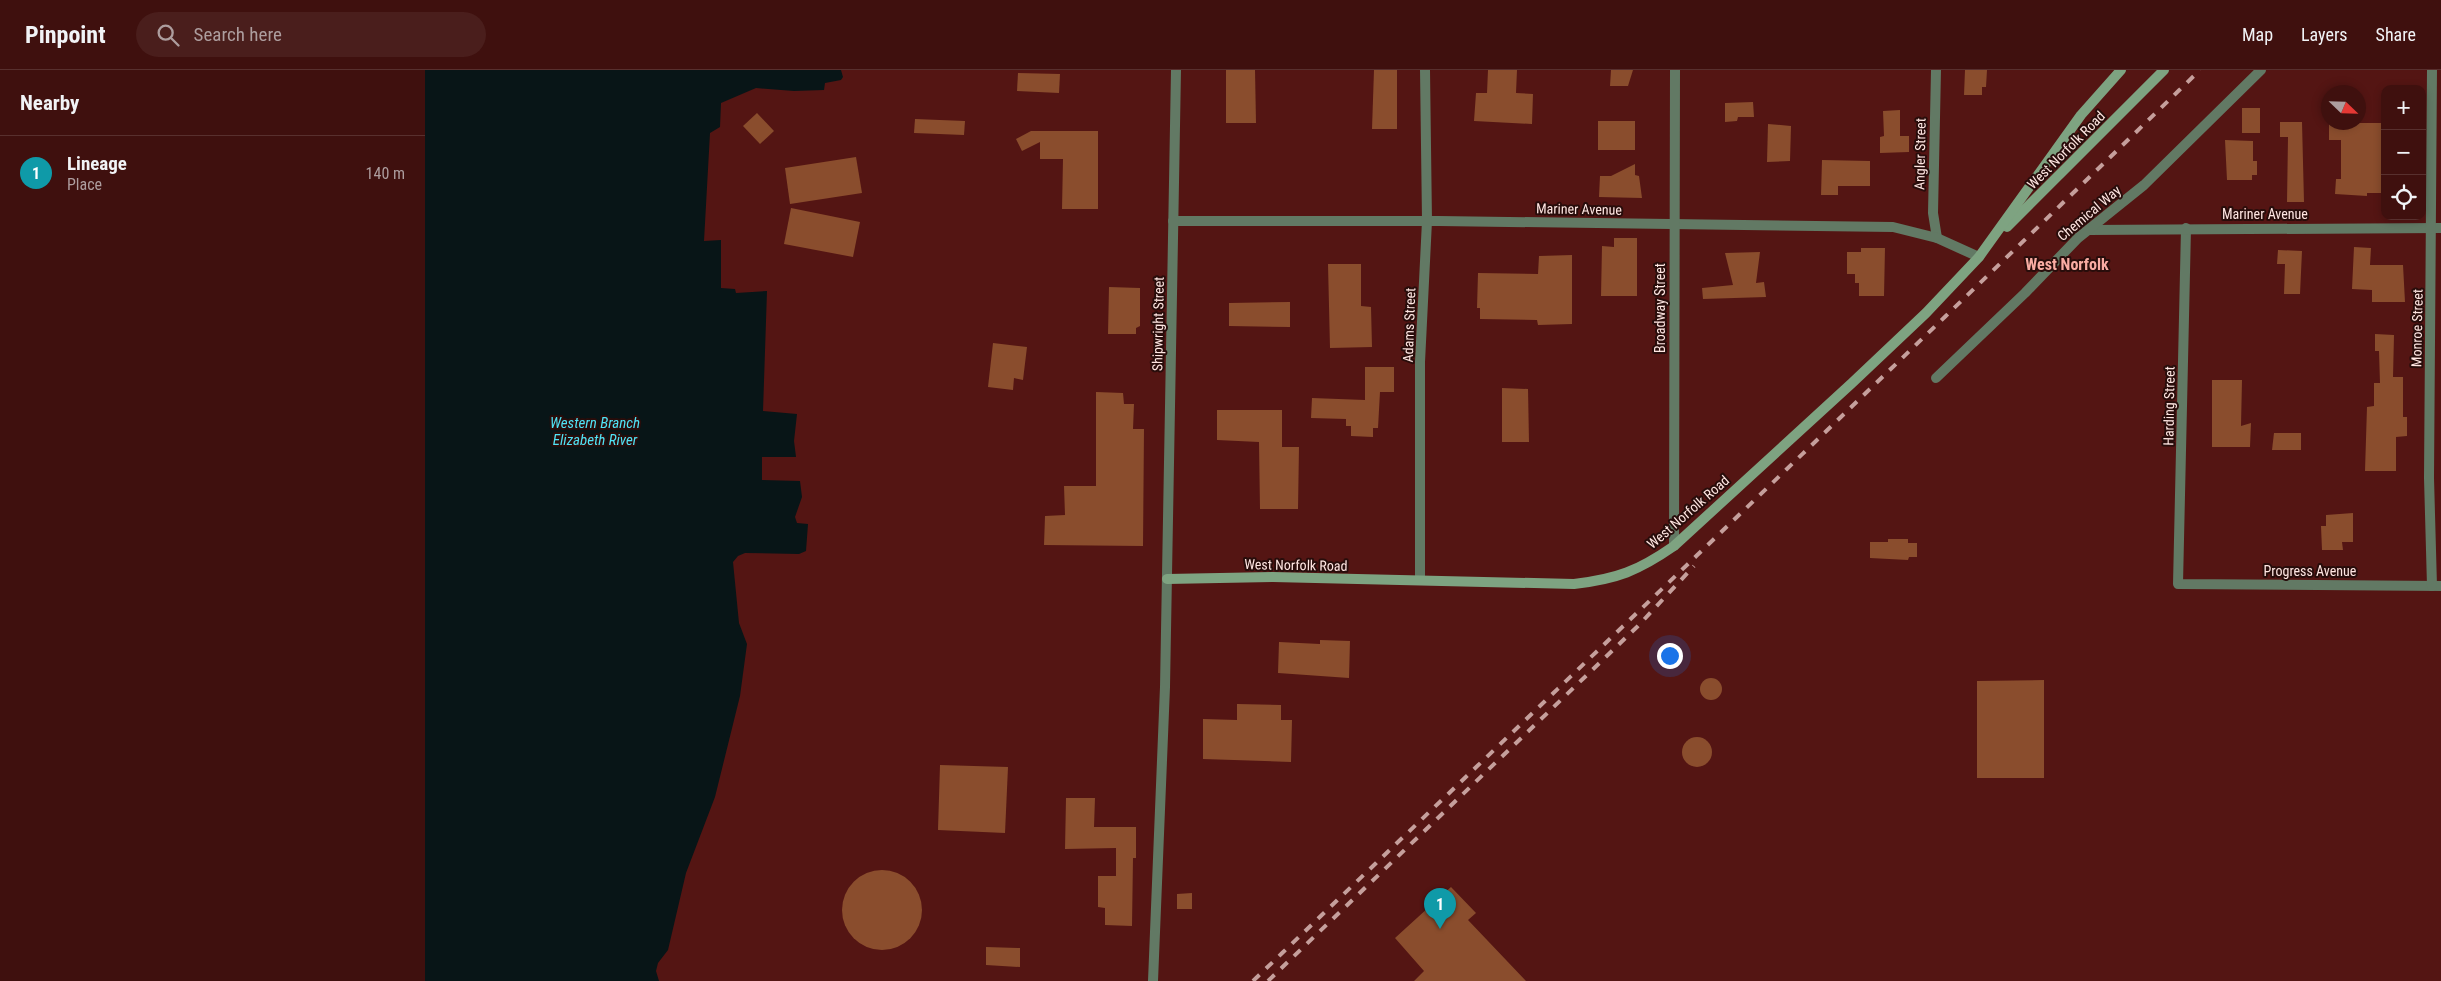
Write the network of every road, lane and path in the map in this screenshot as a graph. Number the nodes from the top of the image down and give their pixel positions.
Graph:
1 (1175, 70) edge
2 (1425, 70) edge
3 (1675, 70) edge
4 (1935, 70) edge
5 (2121, 70) edge
6 (2164, 70) edge
7 (2261, 70) edge
8 (2432, 70) edge
9 (1173, 221) junction
10 (1427, 221) junction
11 (1674, 224) junction
12 (2186, 228) junction
13 (2436, 228) edge
14 (2089, 230) junction
15 (1937, 238) junction
16 (1987, 248) junction
17 (1979, 257) junction
18 (1937, 378) dead end
19 (1674, 546) junction
20 (1167, 579) junction
21 (1420, 580) junction
22 (2179, 584) joint
23 (2436, 586) edge
24 (1153, 981) edge

1 - 9 street, Shipwright Street
2 - 10 street, Adams Street
3 - 11 street, Broadway Street
4 - 15 street, Angler Street
5 - 16 street, West Norfolk Road
6 - 16 street, West Norfolk Road
7 - 14 street, Chemical Way
8 - 13 street, Monroe Street
9 - 10 street, Mariner Avenue
9 - 20 street, Shipwright Street
10 - 11 street, Mariner Avenue
10 - 21 street, Adams Street
11 - 15 street, Mariner Avenue
11 - 19 street, Broadway Street
12 - 13 street, Mariner Avenue
12 - 14 street, Mariner Avenue
12 - 22 street, Harding Street
13 - 23 street, Monroe Street
14 - 18 street, Chemical Way
15 - 17 street, Mariner Avenue
16 - 17 street, West Norfolk Road
17 - 19 street, West Norfolk Road
19 - 21 street, West Norfolk Road
20 - 21 street, West Norfolk Road
20 - 24 street, Shipwright Street
22 - 23 street, Progress Avenue

